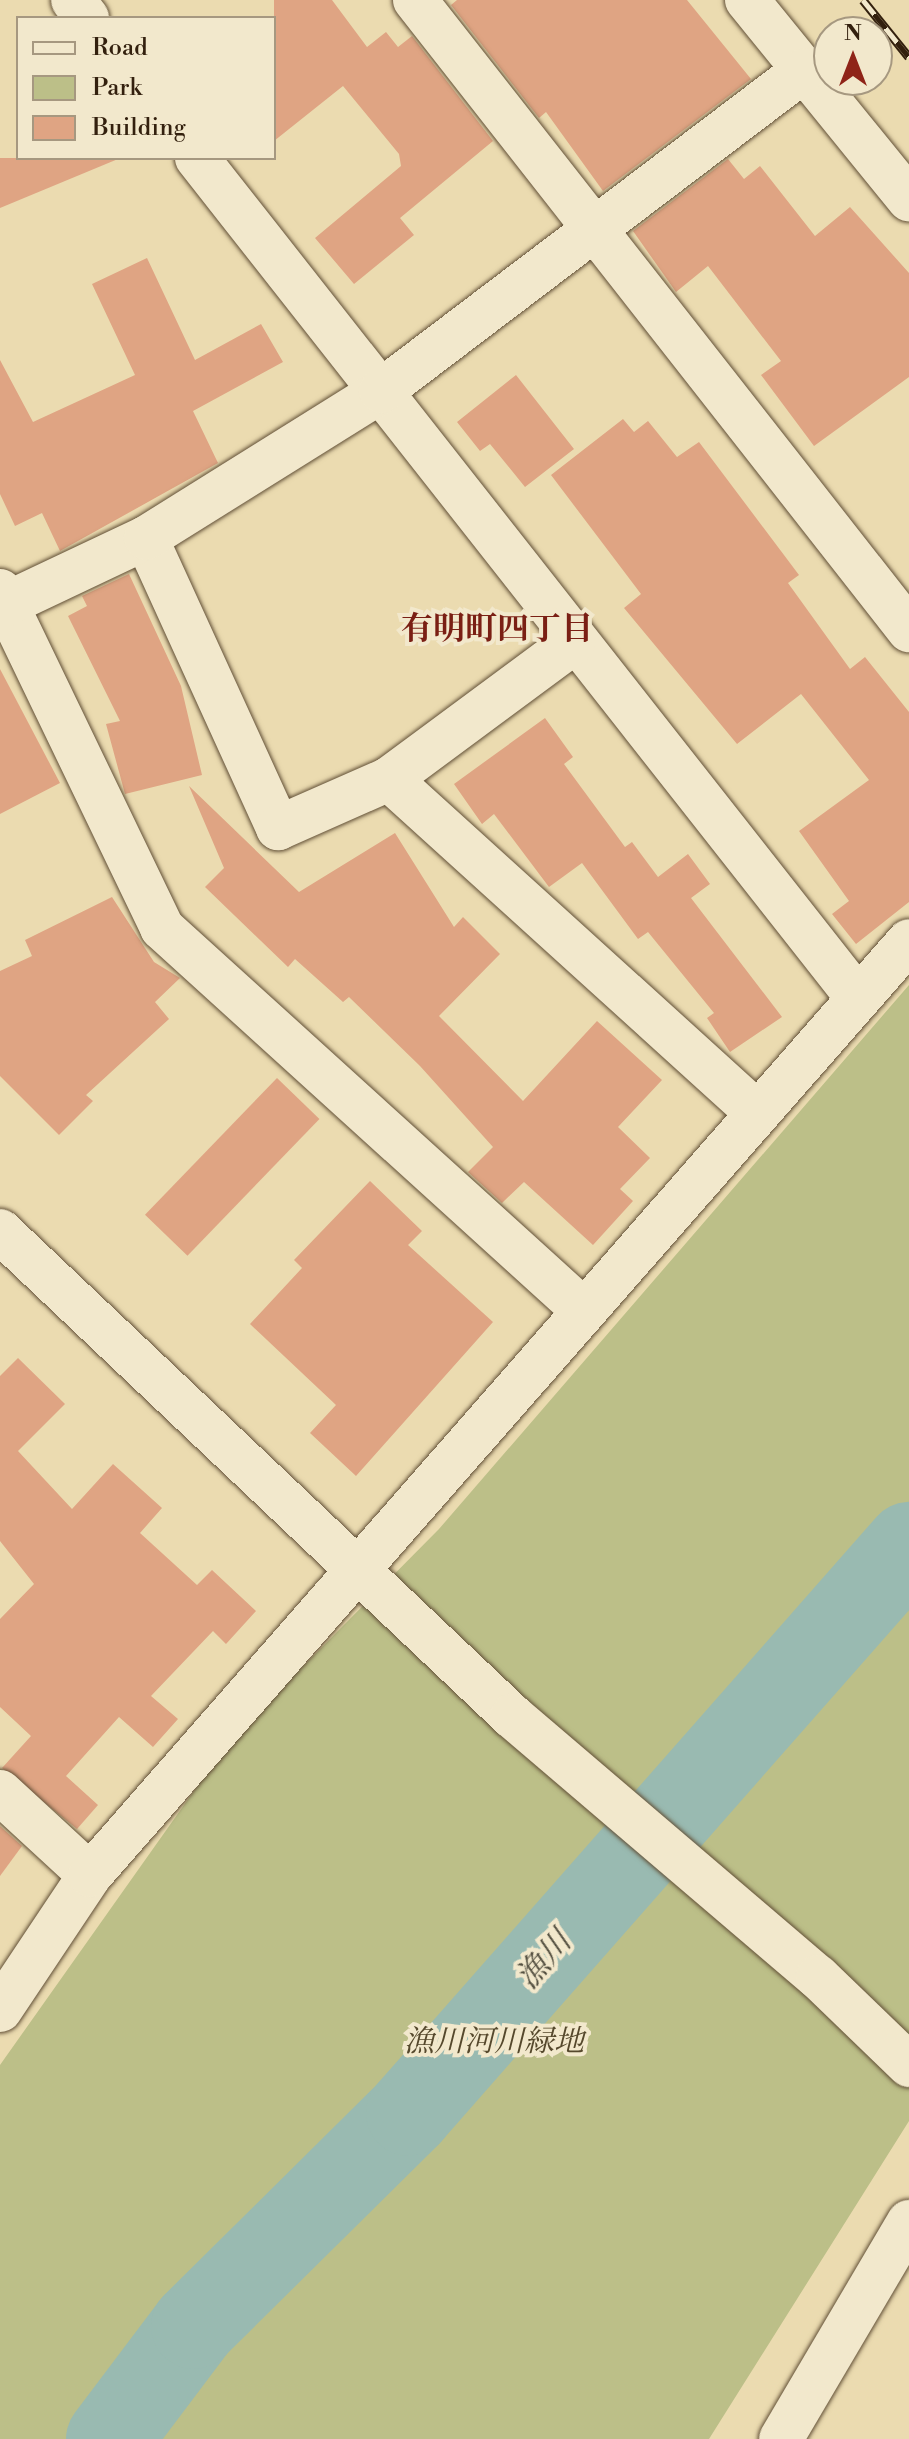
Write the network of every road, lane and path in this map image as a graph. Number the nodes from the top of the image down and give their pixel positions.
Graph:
1 (73, 0) edge
2 (415, 0) edge
3 (747, 0) edge
4 (85, 16) edge
5 (803, 71) junction
6 (199, 160) edge
7 (909, 199) edge
8 (590, 228) junction
9 (381, 391) junction
10 (146, 538) junction
11 (2, 600) edge
12 (909, 630) edge
13 (573, 643) junction
14 (389, 779) junction
15 (909, 941) edge
16 (857, 997) junction
17 (756, 1112) junction
18 (0, 1231) edge
19 (582, 1309) junction
20 (353, 1569) junction
21 (0, 1792) edge
22 (90, 1875) junction
23 (0, 2010) edge
24 (909, 2065) edge
25 (909, 2222) edge
26 (781, 2439) edge

1 - 4 street
2 - 8 street
3 - 5 street
5 - 7 street
5 - 8 street
6 - 9 street
8 - 9 street
8 - 12 street
9 - 10 street
9 - 13 street
10 - 11 street
10 - 14 street
11 - 19 street
13 - 14 street
13 - 16 street
14 - 17 street
15 - 16 street
16 - 17 street
17 - 19 street
18 - 20 street
19 - 20 street
20 - 22 street
20 - 24 street
21 - 22 street
22 - 23 street
25 - 26 street

